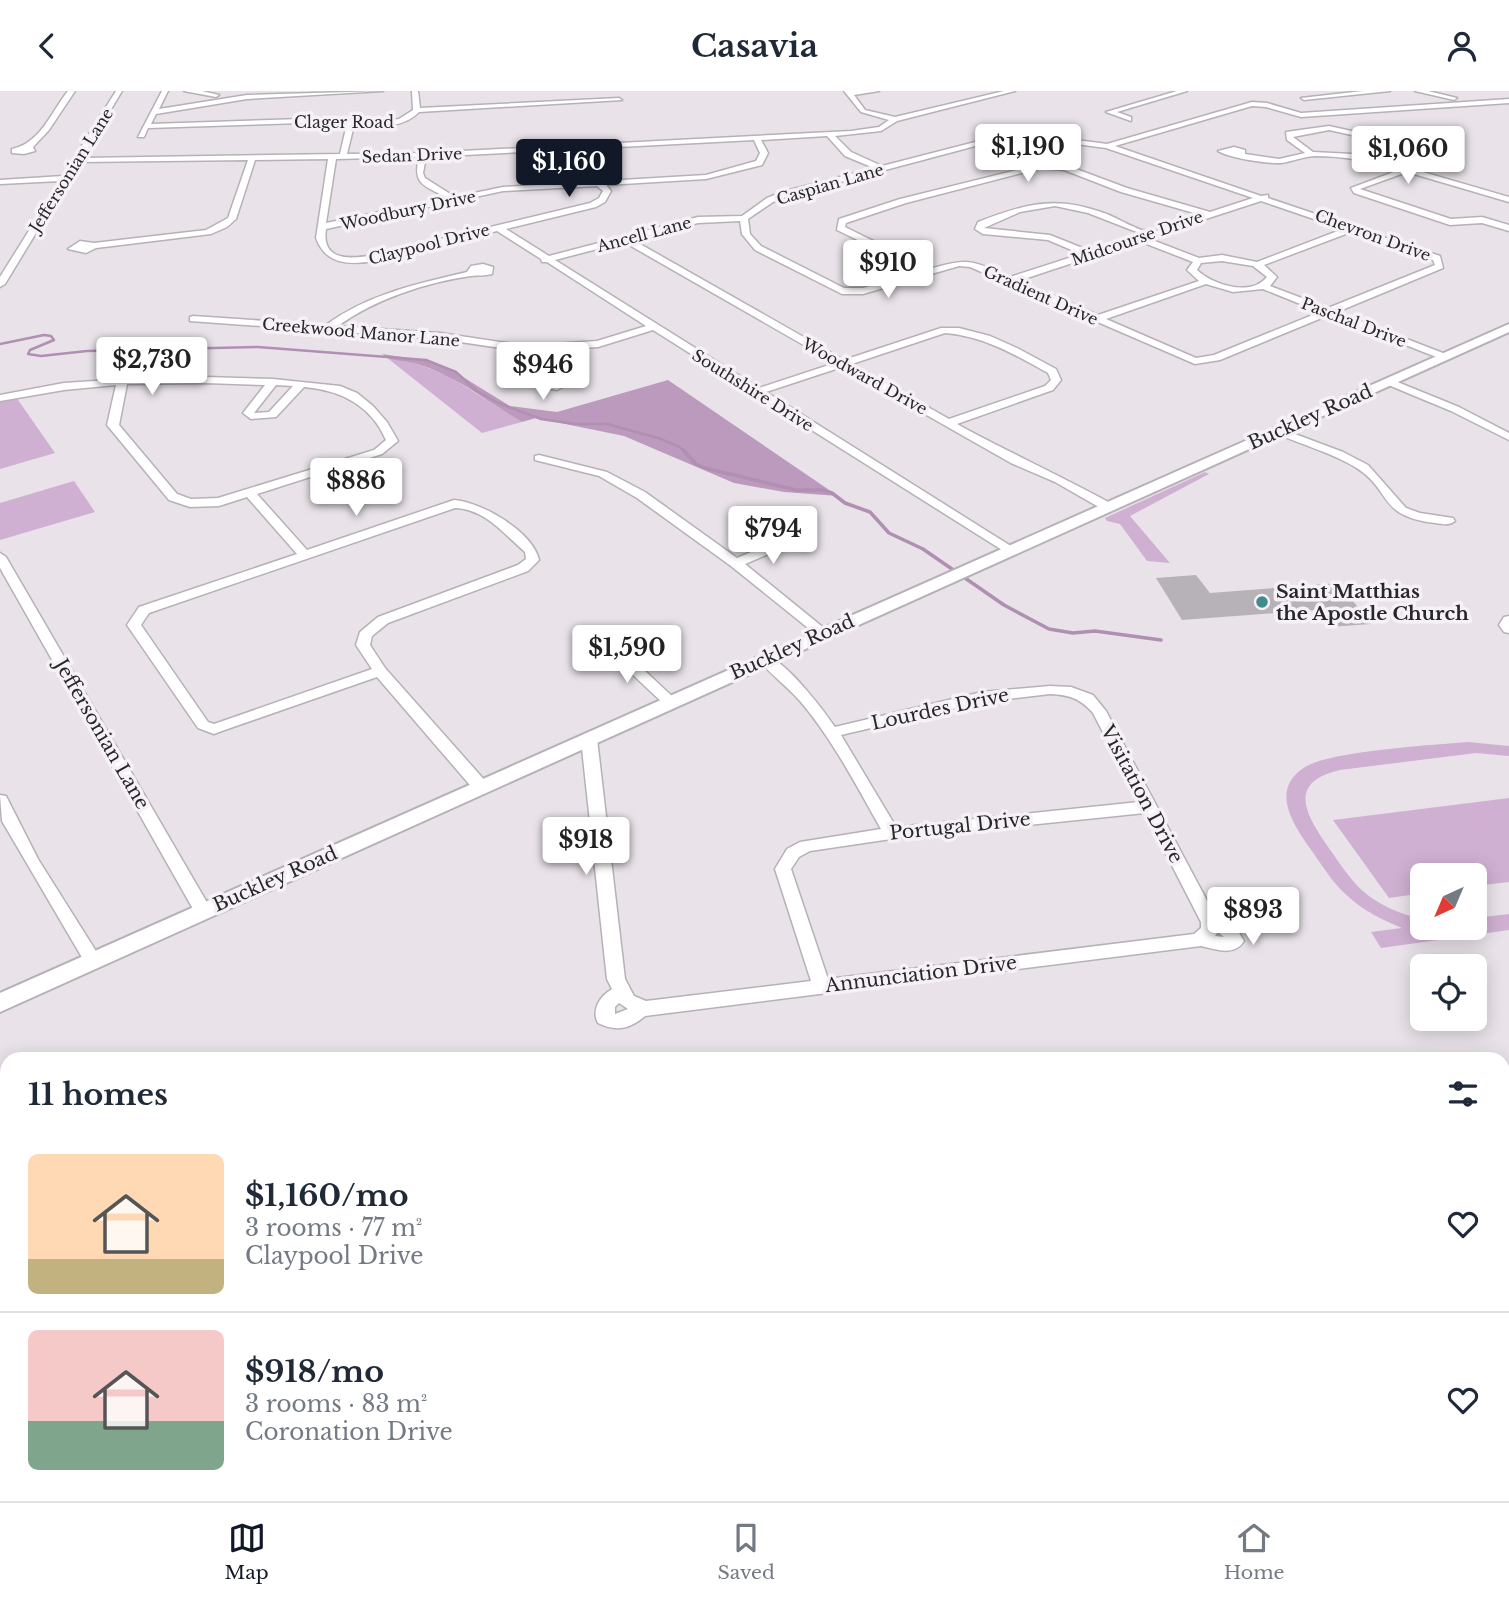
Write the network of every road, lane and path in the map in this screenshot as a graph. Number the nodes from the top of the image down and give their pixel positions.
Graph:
1 (72, 91) edge
2 (120, 91) edge
3 (165, 91) edge
4 (187, 91) edge
5 (380, 91) edge
6 (415, 91) edge
7 (876, 91) edge
8 (1012, 91) edge
9 (1184, 91) edge
10 (1387, 91) edge
11 (1418, 91) edge
12 (848, 92) edge
13 (247, 97) junction
14 (1304, 98) dead end
15 (619, 100) dead end
16 (1467, 101) dead end
17 (1509, 101) edge
18 (417, 110) junction
19 (154, 112) junction
20 (895, 119) junction
21 (1128, 119) dead end
22 (351, 124) junction
23 (148, 126) junction
24 (1046, 126) dead end
25 (141, 135) dead end
26 (830, 135) junction
27 (1046, 138) junction
28 (757, 139) junction
29 (1388, 141) dead end
30 (1107, 146) junction
31 (28, 148) dead end
32 (1241, 154) dead end
33 (1311, 154) junction
34 (423, 155) junction
35 (343, 156) junction
36 (332, 157) junction
37 (252, 158) junction
38 (77, 160) junction
39 (882, 169) junction
40 (1406, 170) junction
41 (65, 178) junction
42 (5, 184) edge
43 (600, 184) junction
44 (1265, 197) junction
45 (455, 200) junction
46 (1509, 200) edge
47 (1500, 212) dead end
48 (1206, 214) junction
49 (744, 218) junction
50 (1482, 220) junction
51 (320, 227) junction
52 (497, 227) junction
53 (1353, 228) junction
54 (1509, 228) edge
55 (1143, 236) junction
56 (625, 239) junction
57 (94, 246) dead end
58 (1088, 254) junction
59 (545, 260) junction
60 (1198, 261) junction
61 (1257, 265) junction
62 (929, 272) junction
63 (472, 273) dead end
64 (1011, 280) junction
65 (1204, 282) junction
66 (0, 284) edge
67 (1265, 287) junction
68 (1331, 313) junction
69 (193, 319) dead end
70 (1097, 319) junction
71 (330, 327) junction
72 (652, 327) junction
73 (1509, 328) edge
74 (527, 349) junction
75 (1444, 357) junction
76 (1195, 361) joint
77 (843, 364) junction
78 (544, 380) dead end
79 (273, 382) junction
80 (1390, 382) junction
81 (122, 383) junction
82 (301, 384) junction
83 (758, 392) junction
84 (0, 398) edge
85 (948, 423) junction
86 (1279, 431) junction
87 (1509, 437) edge
88 (538, 458) dead end
89 (250, 493) junction
90 (1108, 507) junction
91 (1449, 521) dead end
92 (795, 538) dead end
93 (1010, 551) junction
94 (303, 553) junction
95 (0, 558) edge
96 (736, 563) junction
97 (1509, 620) edge
98 (1509, 629) edge
99 (823, 633) junction
100 (592, 646) dead end
101 (765, 659) junction
102 (380, 671) junction
103 (1088, 698) joint
104 (670, 702) junction
105 (834, 731) junction
106 (589, 739) junction
107 (481, 787) junction
108 (0, 800) edge
109 (1148, 807) junction
110 (891, 833) junction
111 (203, 911) junction
112 (1206, 929) joint
113 (93, 961) junction
114 (822, 987) junction
115 (0, 1003) edge

1 - 31 street
2 - 38 street, Jeffersonian Lane
3 - 19 street
4 - 13 street
5 - 13 street
6 - 18 street
7 - 12 street
8 - 20 street, Sedan Drive
9 - 21 street
10 - 14 street
11 - 16 street
12 - 20 street
13 - 19 street
15 - 18 street, Clager Road
17 - 30 street
18 - 22 street, Clager Road
19 - 23 street
20 - 26 street, Sedan Drive
22 - 23 street, Clager Road
22 - 35 street
23 - 25 street
24 - 27 street
26 - 28 street, Sedan Drive
26 - 39 street
27 - 30 street, Chevron Drive
27 - 39 street, Caspian Lane
28 - 34 street, Sedan Drive
28 - 43 street, Woodbury Drive
29 - 33 street
30 - 44 street, Chevron Drive
32 - 33 street
33 - 40 street
34 - 35 street, Sedan Drive
34 - 45 street
35 - 36 street, Sedan Drive
36 - 37 street, Sedan Drive
36 - 51 street
37 - 38 street, Sedan Drive
37 - 57 street
38 - 41 street, Jeffersonian Lane
39 - 49 street, Caspian Lane
40 - 46 street
40 - 50 street
41 - 42 street
41 - 66 street, Jeffersonian Lane
43 - 45 street, Woodbury Drive
43 - 52 street, Claypool Drive
44 - 48 street, Midcourse Drive
44 - 53 street, Chevron Drive
45 - 51 street, Woodbury Drive
47 - 50 street
48 - 55 street, Midcourse Drive
48 - 62 street
49 - 56 street, Ancell Lane
49 - 62 street, Gradient Drive
50 - 54 street
51 - 52 street, Claypool Drive
52 - 59 street, Southshire Drive
53 - 61 street
53 - 68 street, Chevron Drive
55 - 58 street, Midcourse Drive
55 - 58 street
55 - 60 street
56 - 59 street, Ancell Lane
56 - 77 street, Woodward Drive
58 - 64 street, Midcourse Drive
59 - 72 street, Southshire Drive
60 - 61 street
60 - 65 street
61 - 67 street
62 - 64 street, Gradient Drive
63 - 71 street
64 - 70 street, Gradient Drive
65 - 67 street
65 - 70 street
67 - 68 street, Paschal Drive
68 - 75 street, Paschal Drive
68 - 76 street, Chevron Drive
69 - 71 street, Creekwood Manor Lane
70 - 76 street, Gradient Drive
71 - 74 street, Creekwood Manor Lane
72 - 74 street, Creekwood Manor Lane
72 - 83 street, Southshire Drive
73 - 75 street, Buckley Road
74 - 78 street
75 - 80 street, Buckley Road
77 - 83 street
77 - 85 street, Woodward Drive
77 - 85 street
79 - 81 street
79 - 82 street
79 - 82 street
80 - 86 street, Buckley Road
80 - 87 street
81 - 84 street
81 - 89 street
82 - 89 street
83 - 93 street, Southshire Drive
85 - 90 street, Woodward Drive
86 - 90 street, Buckley Road
86 - 91 street
88 - 96 street
89 - 94 street
90 - 93 street, Buckley Road
92 - 96 street
93 - 99 street, Buckley Road
94 - 102 street
94 - 102 street
95 - 111 street, Jeffersonian Lane
96 - 99 street
97 - 98 street
99 - 101 street, Buckley Road
100 - 104 street
101 - 104 street, Buckley Road
101 - 105 street
102 - 107 street
103 - 105 street, Lourdes Drive
103 - 109 street, Visitation Drive
104 - 106 street, Buckley Road
105 - 110 street
106 - 107 street, Buckley Road
106 - 114 street, Annunciation Drive
107 - 111 street, Buckley Road
108 - 113 street
109 - 110 street, Portugal Drive
109 - 112 street, Visitation Drive
110 - 114 street, Portugal Drive
111 - 113 street, Buckley Road
112 - 114 street, Annunciation Drive
113 - 115 street, Buckley Road

